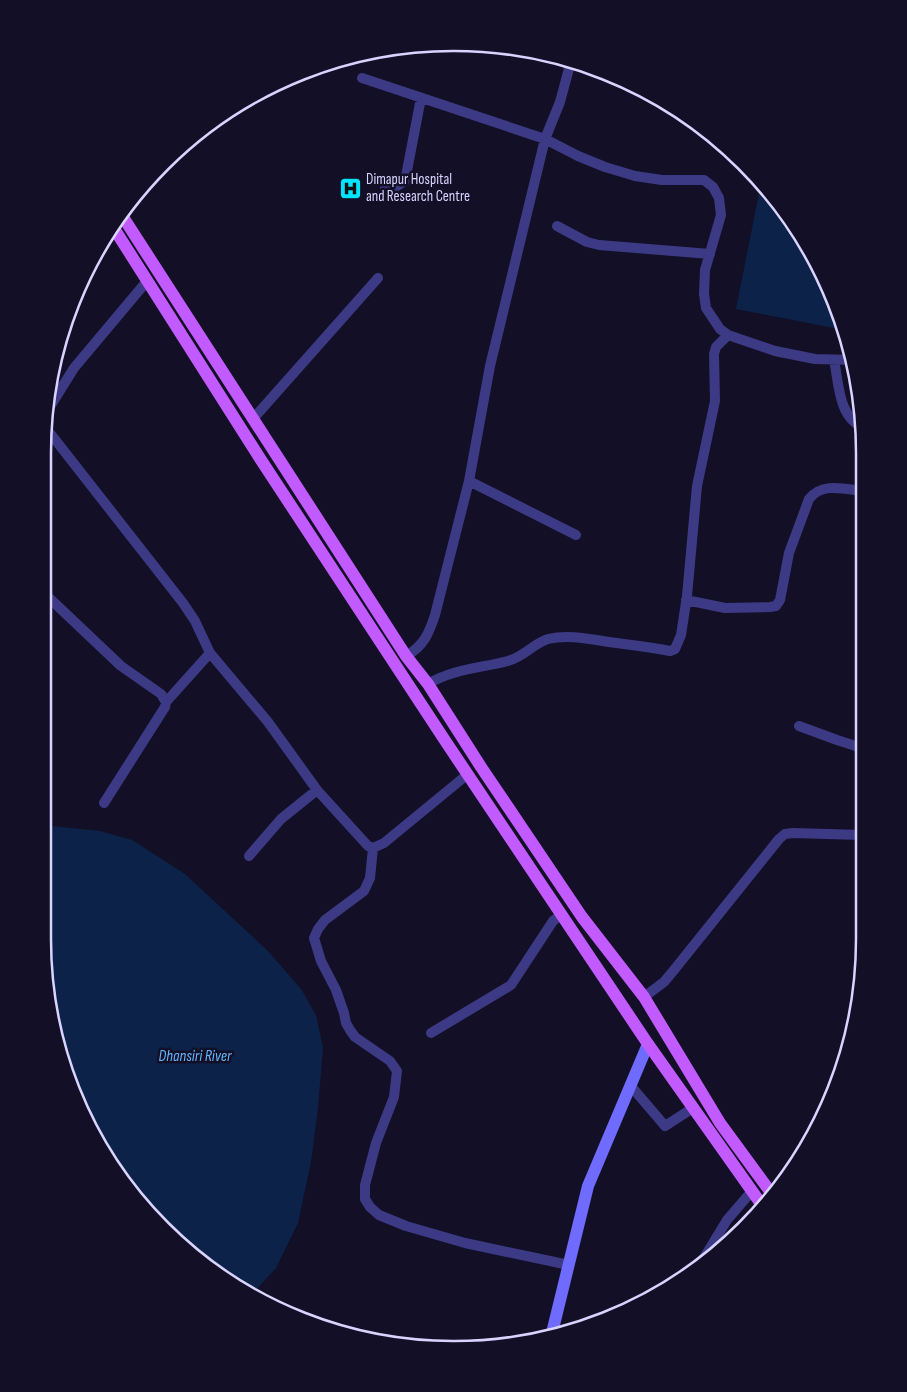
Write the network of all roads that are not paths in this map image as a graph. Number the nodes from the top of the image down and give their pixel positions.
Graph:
1 (569, 69) edge
2 (362, 78) dead end
3 (422, 98) junction
4 (545, 138) junction
5 (385, 188) dead end
6 (126, 221) edge
7 (556, 226) dead end
8 (117, 233) edge
9 (710, 254) junction
10 (378, 278) dead end
11 (147, 281) junction
12 (728, 335) junction
13 (834, 360) junction
14 (845, 360) edge
15 (56, 398) edge
16 (253, 419) junction
17 (855, 423) edge
18 (52, 435) edge
19 (469, 481) junction
20 (856, 490) edge
21 (576, 535) dead end
22 (51, 600) edge
23 (686, 600) junction
24 (210, 653) junction
25 (406, 656) junction
26 (428, 684) junction
27 (166, 702) junction
28 (799, 726) dead end
29 (856, 746) edge
30 (468, 774) junction
31 (317, 790) junction
32 (104, 803) dead end
33 (856, 835) edge
34 (373, 848) junction
35 (249, 856) dead end
36 (562, 914) junction
37 (644, 997) junction
38 (431, 1033) dead end
39 (648, 1044) junction
40 (630, 1085) junction
41 (693, 1108) junction
42 (768, 1189) edge
43 (752, 1191) junction
44 (759, 1201) edge
45 (710, 1249) edge
46 (569, 1265) junction
47 (553, 1328) edge

1 - 4 street
2 - 3 street
3 - 4 street
3 - 5 street
4 - 9 street
4 - 19 street
6 - 16 main road
7 - 9 street
8 - 11 main road
9 - 12 street
10 - 16 street
11 - 15 street
11 - 30 main road
12 - 13 street
12 - 23 street
13 - 14 street
13 - 17 street
16 - 25 main road
18 - 24 street
19 - 21 street
19 - 25 street
20 - 23 street
22 - 27 street
23 - 26 street
24 - 27 street
24 - 31 street
25 - 26 main road
26 - 37 main road
27 - 32 street
28 - 29 street
30 - 34 street
30 - 36 main road
31 - 34 street
31 - 35 street
33 - 37 street
34 - 46 street
36 - 38 street
36 - 39 main road
37 - 42 main road
39 - 40 street
39 - 41 main road
40 - 41 street
40 - 46 street
41 - 43 main road
43 - 44 main road
43 - 45 street
46 - 47 street

